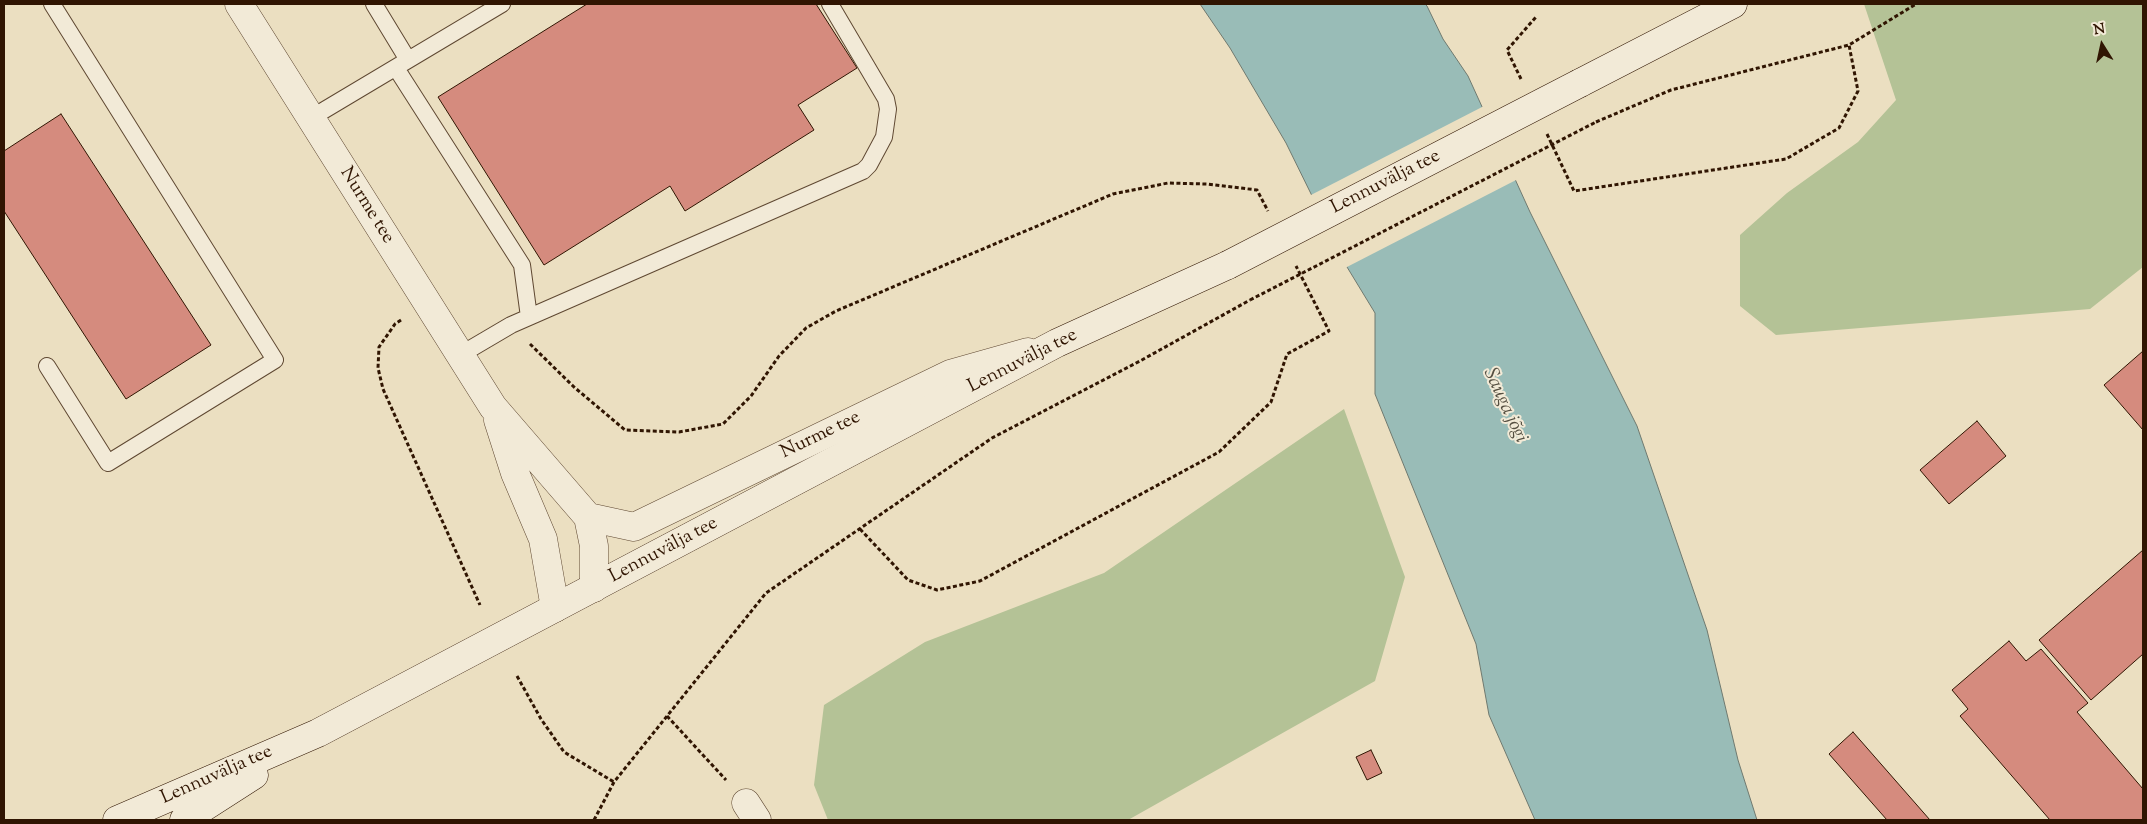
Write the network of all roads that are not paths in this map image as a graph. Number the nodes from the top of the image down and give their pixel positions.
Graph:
1 (52, 4) edge
2 (239, 4) edge
3 (374, 4) edge
4 (502, 4) edge
5 (830, 4) edge
6 (1734, 4) edge
7 (402, 64) junction
8 (311, 118) junction
9 (529, 317) junction
10 (1057, 343) junction
11 (460, 355) junction
12 (47, 366) dead end
13 (493, 407) junction
14 (588, 516) junction
15 (594, 588) junction
16 (555, 608) junction
17 (318, 733) junction
18 (117, 820) edge
19 (184, 820) edge

1 - 12 lane
2 - 8 main road, Nurme tee
3 - 7 lane
4 - 7 lane
5 - 9 lane
6 - 10 main road, Lennuvälja tee, bridge
7 - 8 lane
7 - 9 lane
8 - 11 main road, Nurme tee
9 - 11 lane
10 - 14 main road, Nurme tee
10 - 15 main road, Lennuvälja tee
11 - 13 main road, Nurme tee
13 - 14 main road, Nurme tee
13 - 16 main road, Nurme tee
14 - 15 main road, Nurme tee
15 - 16 main road, Lennuvälja tee
16 - 17 main road, Lennuvälja tee
17 - 18 main road, Lennuvälja tee
17 - 19 main road, Lennuvälja tee

